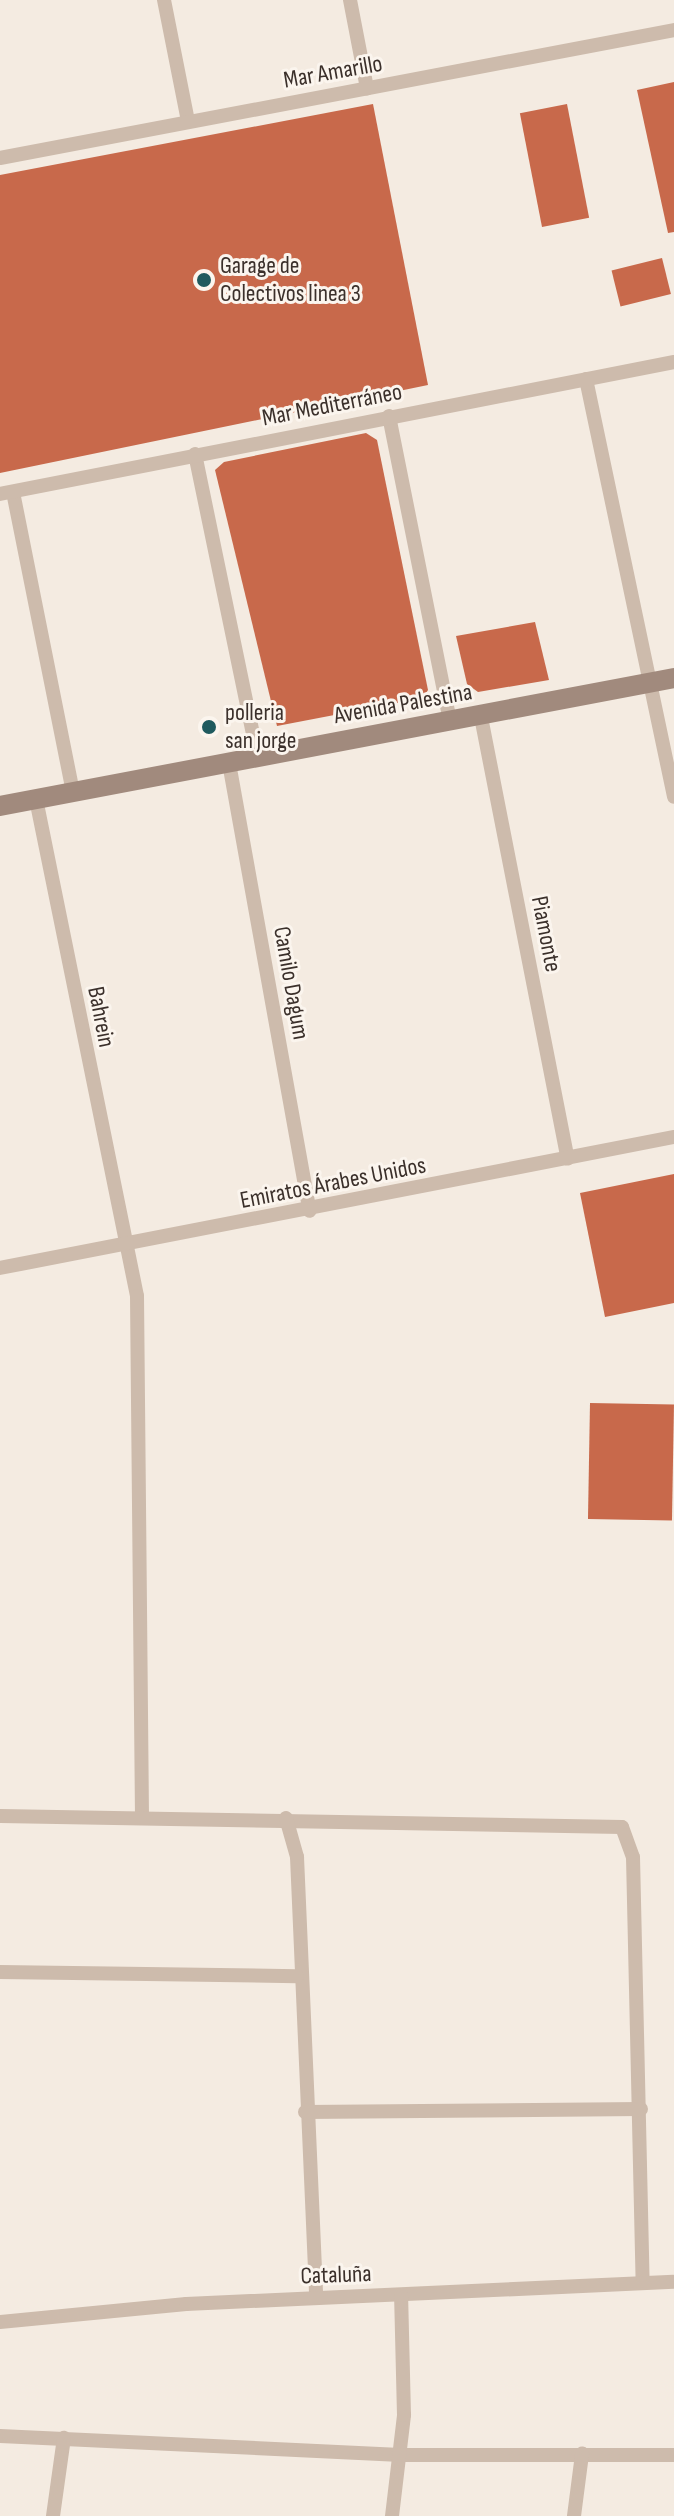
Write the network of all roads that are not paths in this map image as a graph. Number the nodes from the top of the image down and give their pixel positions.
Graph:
1 (164, 0) edge
2 (350, 0) edge
3 (674, 30) edge
4 (367, 88) junction
5 (188, 121) junction
6 (0, 158) edge
7 (674, 362) edge
8 (586, 379) junction
9 (389, 416) junction
10 (195, 454) junction
11 (6, 493) edge
12 (674, 678) edge
13 (651, 682) junction
14 (481, 717) junction
15 (450, 721) junction
16 (258, 757) junction
17 (229, 763) junction
18 (73, 792) junction
19 (674, 797) edge
20 (36, 799) junction
21 (0, 806) edge
22 (674, 1137) edge
23 (568, 1159) junction
24 (310, 1211) junction
25 (123, 1244) junction
26 (0, 1268) edge
27 (142, 1815) junction
28 (0, 1816) edge
29 (286, 1818) junction
30 (0, 1972) edge
31 (297, 1976) junction
32 (641, 2109) junction
33 (305, 2112) junction
34 (643, 2282) junction
35 (674, 2282) edge
36 (401, 2295) junction
37 (316, 2296) junction
38 (0, 2322) edge
39 (0, 2436) edge
40 (64, 2438) junction
41 (582, 2454) junction
42 (401, 2455) junction
43 (674, 2455) edge
44 (53, 2516) edge
45 (392, 2516) edge
46 (574, 2516) edge

1 - 5 street
2 - 4 street
3 - 4 street, Mar Amarillo
4 - 5 street, Mar Amarillo
5 - 6 street, Mar Amarillo
7 - 8 street, Mar Mediterráneo
8 - 9 street, Mar Mediterráneo
8 - 13 street
9 - 10 street, Mar Mediterráneo
9 - 15 street
10 - 11 street, Mar Mediterráneo
10 - 16 street
11 - 18 street
12 - 13 street, Avenida Palestina
13 - 14 street, Avenida Palestina
13 - 19 street
14 - 15 street, Avenida Palestina
14 - 23 street, Piamonte
15 - 16 street, Avenida Palestina
16 - 17 street, Avenida Palestina
17 - 18 street, Avenida Palestina
17 - 24 street, Camilo Dagum
18 - 20 street, Avenida Palestina
20 - 21 street, Avenida Palestina
20 - 25 street, Bahrein
22 - 23 street, Emiratos Árabes Unidos
23 - 24 street, Emiratos Árabes Unidos
24 - 25 street, Emiratos Árabes Unidos
25 - 26 street, Emiratos Árabes Unidos
25 - 27 street, Bahrein
27 - 28 street
27 - 29 street
29 - 31 street
29 - 32 street
30 - 31 street
31 - 33 street
32 - 33 street
32 - 34 street
33 - 37 street
34 - 35 street, Cataluña
34 - 36 street, Cataluña
36 - 37 street, Cataluña
36 - 42 street
37 - 38 street, Cataluña
39 - 40 street
40 - 42 street
40 - 44 street
41 - 42 street
41 - 43 street
41 - 46 street
42 - 45 street

